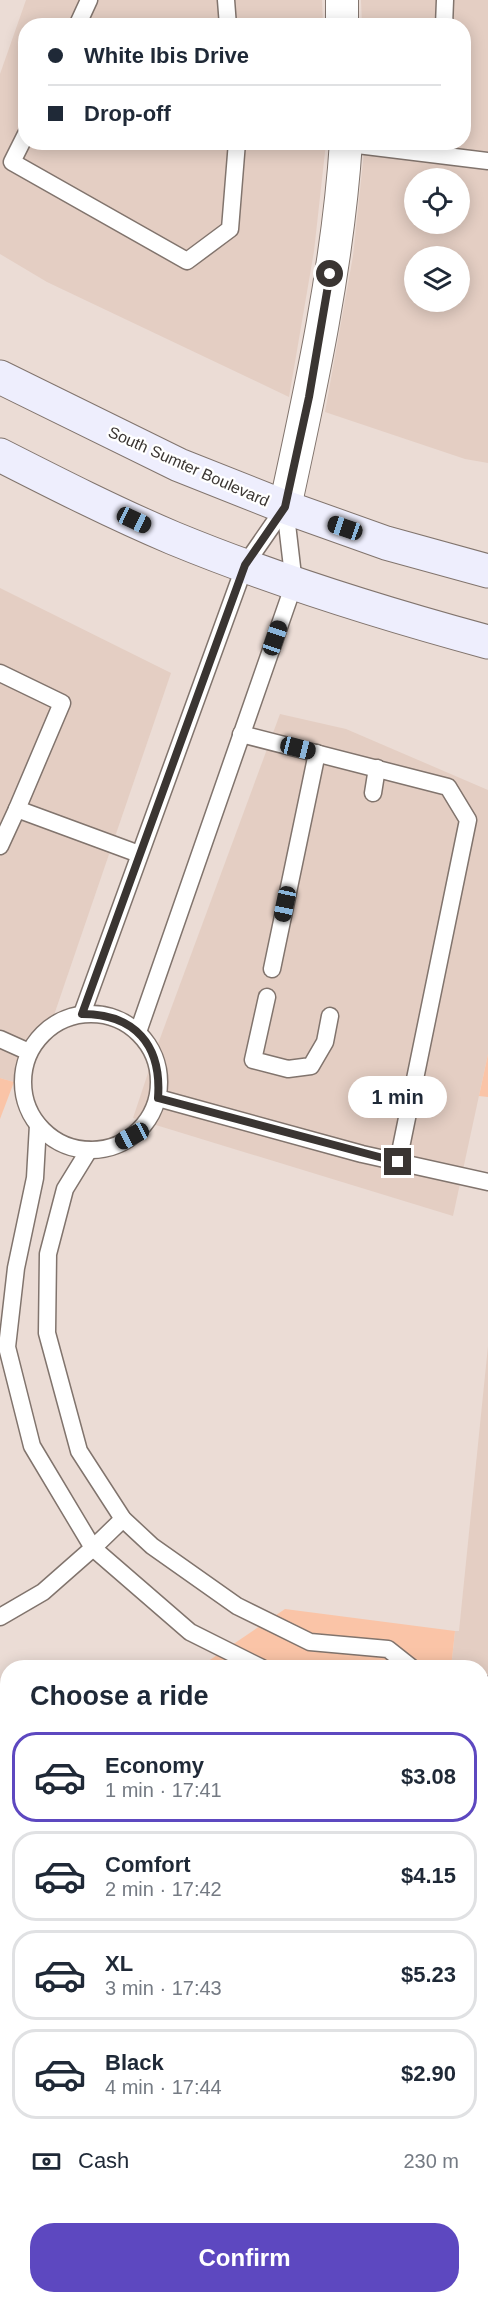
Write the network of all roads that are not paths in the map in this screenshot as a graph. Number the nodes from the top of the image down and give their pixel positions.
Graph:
1 (89, 0) edge
2 (226, 0) edge
3 (342, 0) edge
4 (445, 0) edge
5 (81, 18) edge
6 (227, 18) edge
7 (342, 18) edge
8 (444, 18) edge
9 (18, 150) edge
10 (236, 150) edge
11 (341, 150) edge
12 (445, 150) edge
13 (488, 161) edge
14 (0, 377) edge
15 (0, 455) edge
16 (285, 507) junction
17 (245, 565) junction
18 (488, 571) edge
19 (294, 584) junction
20 (488, 642) edge
21 (0, 673) edge
22 (241, 734) junction
23 (316, 753) junction
24 (377, 768) junction
25 (373, 793) dead end
26 (17, 809) junction
27 (0, 846) edge
28 (139, 854) junction
29 (272, 969) dead end
30 (267, 997) dead end
31 (82, 1014) junction
32 (330, 1016) dead end
33 (138, 1032) junction
34 (0, 1039) edge
35 (29, 1053) junction
36 (158, 1098) junction
37 (38, 1125) junction
38 (89, 1150) junction
39 (398, 1162) junction
40 (488, 1182) edge
41 (123, 1519) junction
42 (93, 1548) junction
43 (0, 1617) edge
44 (246, 1660) edge
45 (402, 1660) edge

1 - 5 lane
2 - 6 lane
3 - 7 street
4 - 8 lane
9 - 10 lane
11 - 16 street
12 - 13 lane
14 - 16 main road, South Sumter Boulevard
15 - 17 main road
16 - 17 lane
16 - 18 main road, South Sumter Boulevard
16 - 19 lane
17 - 19 main road
17 - 28 lane
19 - 20 main road
19 - 22 lane
21 - 26 lane
22 - 23 lane
22 - 33 lane
23 - 24 lane
23 - 29 lane
24 - 25 lane
24 - 39 lane
26 - 27 lane
26 - 28 lane
28 - 31 lane
30 - 32 lane
31 - 33 lane
31 - 35 lane
33 - 36 lane
34 - 35 lane
35 - 37 lane
36 - 38 lane
36 - 39 lane
37 - 38 lane
37 - 42 lane
38 - 41 lane
39 - 40 lane
41 - 42 lane
41 - 45 lane
42 - 43 lane
42 - 44 lane

